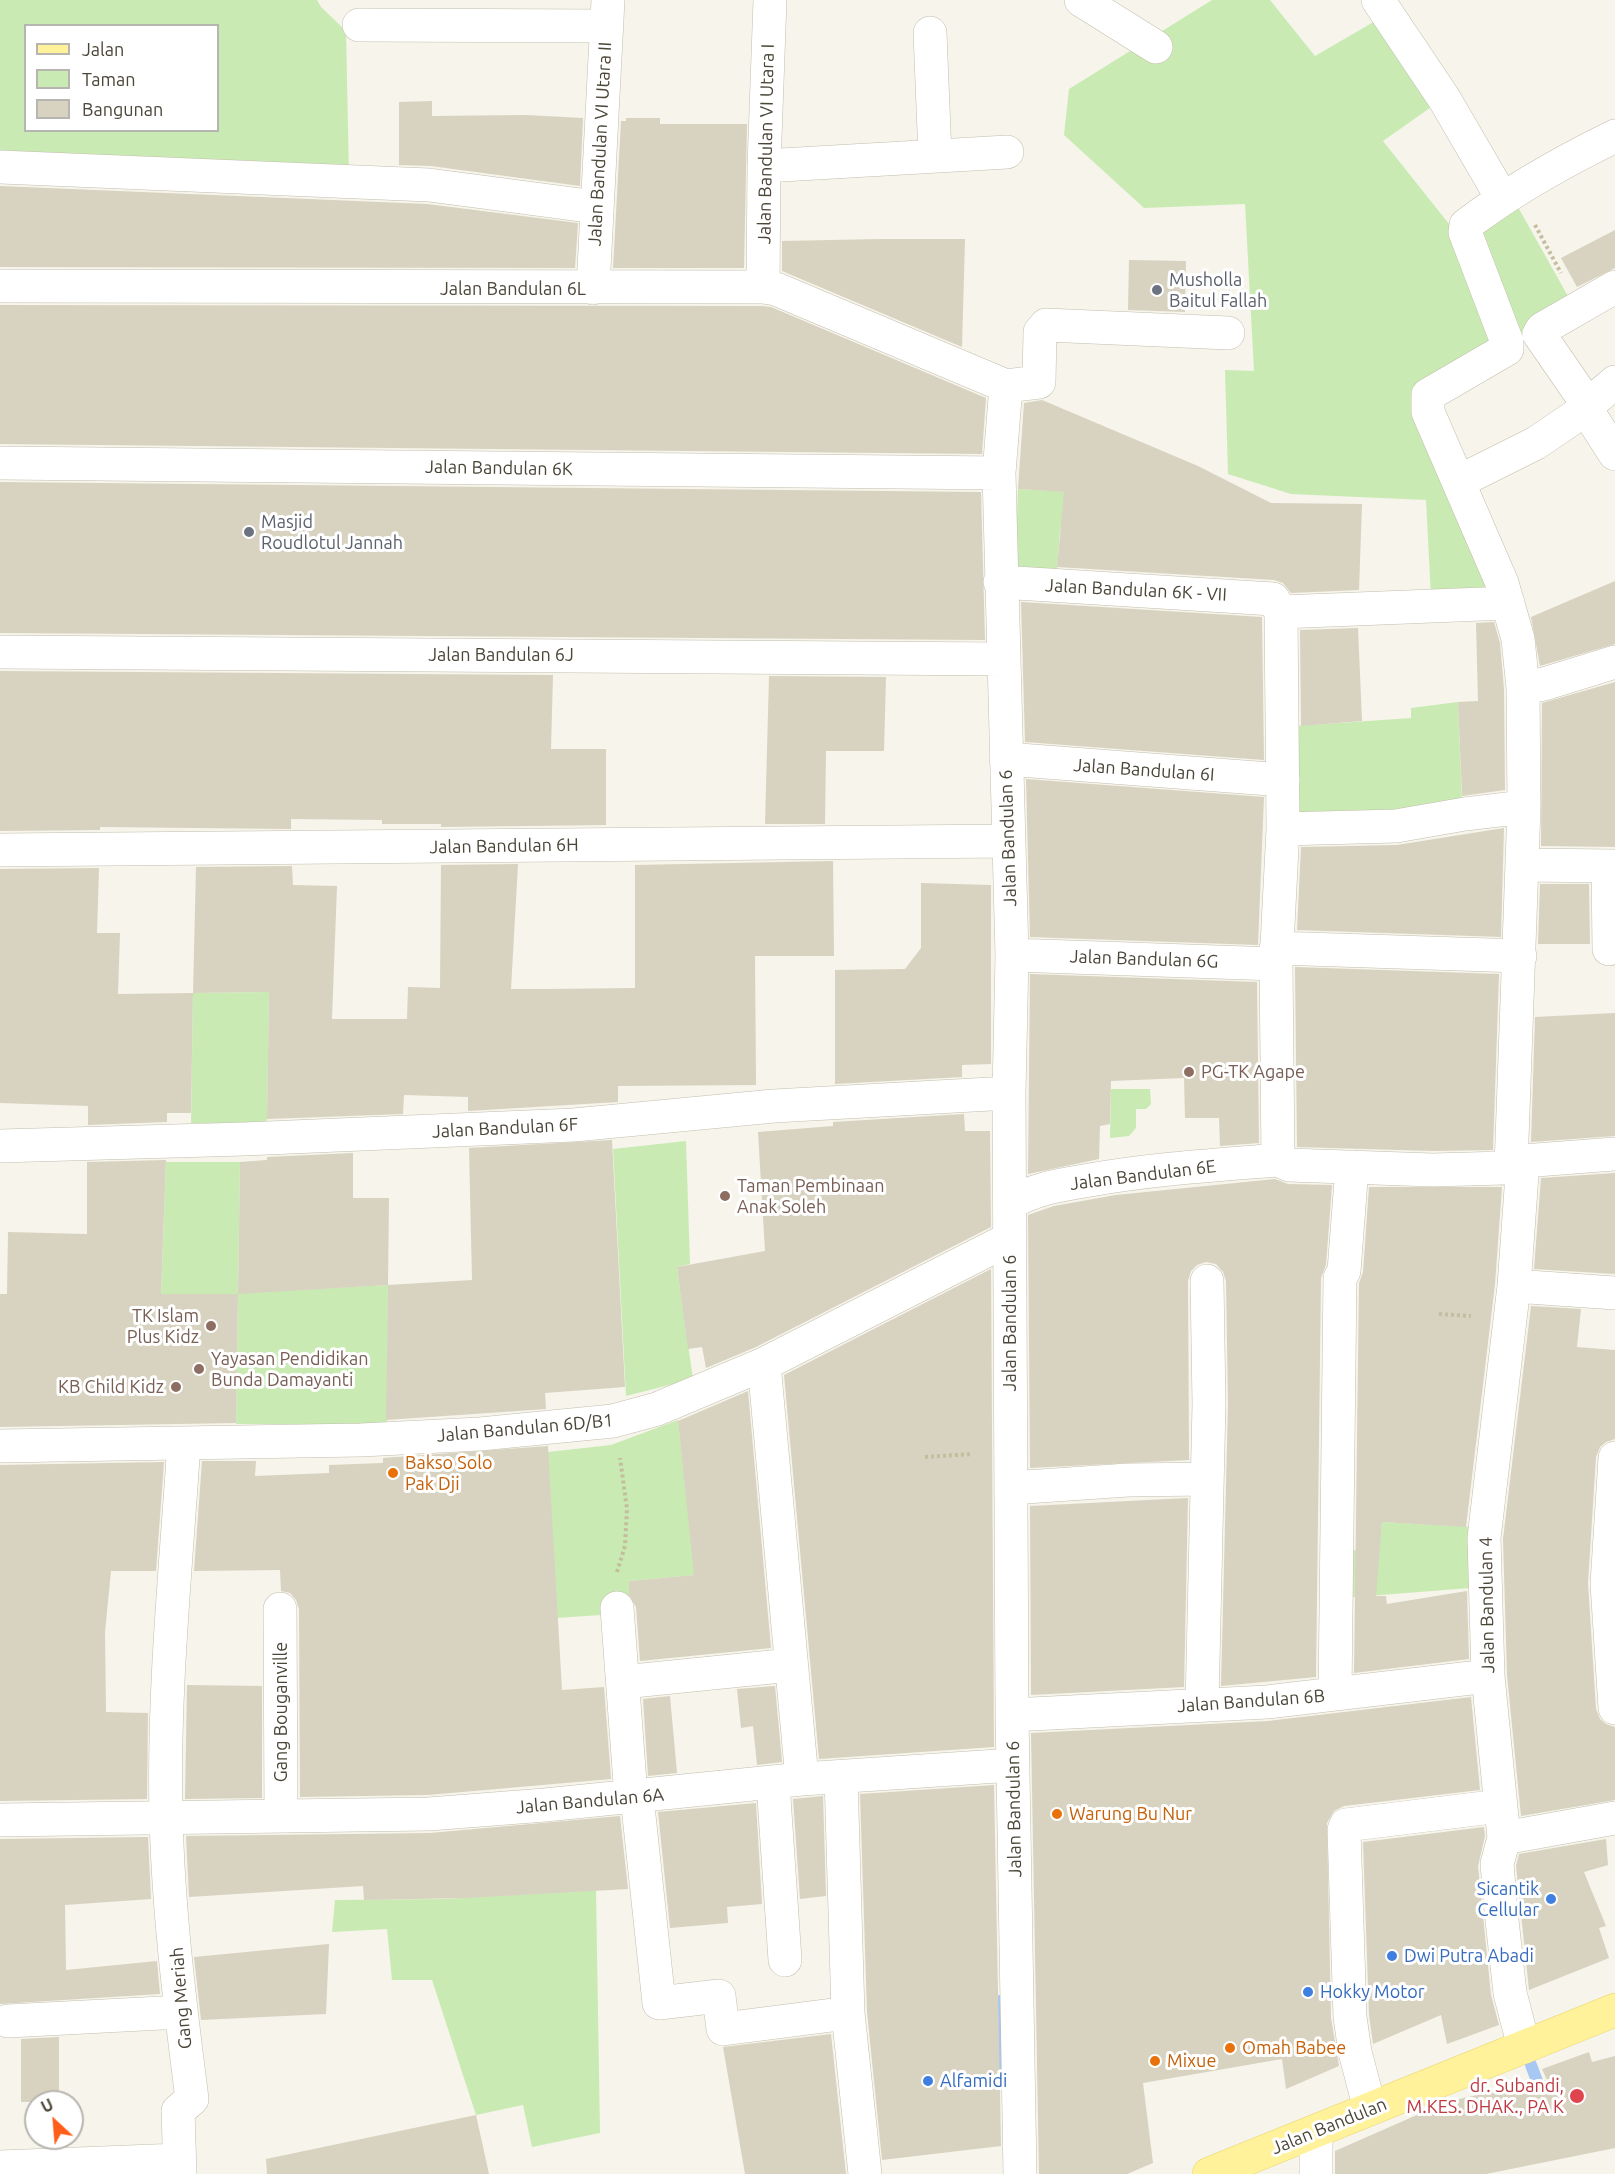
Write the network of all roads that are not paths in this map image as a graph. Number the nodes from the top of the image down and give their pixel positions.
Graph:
1 (770, 0) edge
2 (1081, 0) edge
3 (1378, 0) edge
4 (607, 13) edge
5 (358, 25) dead end
6 (930, 33) dead end
7 (1156, 47) dead end
8 (1615, 136) edge
9 (1006, 152) dead end
10 (935, 156) junction
11 (764, 166) junction
12 (0, 167) edge
13 (1509, 193) junction
14 (596, 207) junction
15 (0, 286) edge
16 (1615, 287) edge
17 (593, 288) junction
18 (764, 288) junction
19 (1228, 333) dead end
20 (1615, 382) edge
21 (1006, 386) junction
22 (1587, 407) junction
23 (1615, 454) edge
24 (0, 463) edge
25 (999, 473) junction
26 (1460, 481) junction
27 (1000, 582) junction
28 (1508, 603) junction
29 (1277, 605) junction
30 (0, 652) edge
31 (1003, 659) junction
32 (1615, 662) edge
33 (1523, 687) junction
34 (1006, 759) junction
35 (1283, 780) junction
36 (1524, 807) junction
37 (1283, 828) junction
38 (1008, 841) junction
39 (0, 850) edge
40 (1523, 865) junction
41 (1612, 866) edge
42 (1609, 949) dead end
43 (1012, 955) junction
44 (1276, 956) junction
45 (1520, 956) junction
46 (1009, 1093) junction
47 (0, 1146) edge
48 (1615, 1154) edge
49 (1278, 1160) junction
50 (1517, 1164) junction
51 (1352, 1167) junction
52 (1011, 1203) junction
53 (1010, 1239) junction
54 (1207, 1281) dead end
55 (1514, 1286) junction
56 (1615, 1293) edge
57 (764, 1364) junction
58 (184, 1443) junction
59 (0, 1446) edge
60 (1615, 1458) edge
61 (1206, 1479) junction
62 (1011, 1488) junction
63 (1611, 1598) edge
64 (617, 1608) road end
65 (280, 1609) dead end
66 (791, 1665) junction
67 (1488, 1676) junction
68 (623, 1682) junction
69 (1335, 1694) junction
70 (1202, 1705) junction
71 (1615, 1708) edge
72 (1012, 1715) junction
73 (1013, 1765) junction
74 (840, 1777) junction
75 (787, 1781) junction
76 (634, 1797) junction
77 (1500, 1806) junction
78 (281, 1815) junction
79 (166, 1816) junction
80 (1615, 1818) edge
81 (0, 1820) edge
82 (1504, 1838) junction
83 (785, 1959) dead end
84 (1615, 2010) edge
85 (180, 2012) junction
86 (848, 2013) junction
87 (8, 2020) dead end
88 (1524, 2047) junction
89 (1370, 2109) junction
90 (1316, 2132) junction
91 (0, 2167) edge
92 (180, 2167) edge
93 (50, 2169) edge
94 (865, 2174) edge
95 (1020, 2174) edge
96 (1209, 2174) edge
97 (1316, 2174) edge

1 - 11 street, Jalan Bandulan VI Utara I
2 - 7 street
3 - 13 street
4 - 5 street
4 - 14 street, Jalan Bandulan VI Utara II
6 - 10 street
8 - 13 street
9 - 10 street
10 - 11 street
11 - 18 street, Jalan Bandulan VI Utara I
12 - 14 street
13 - 26 street, Jalan Bandulan 4
14 - 17 street, Jalan Bandulan VI Utara II
15 - 17 street, Jalan Bandulan 6L
16 - 22 street
17 - 18 street, Jalan Bandulan 6L
18 - 21 street, Jalan Bandulan 6L
19 - 21 street
20 - 22 street
21 - 25 street, Jalan Bandulan 6
22 - 23 street
22 - 26 street
24 - 25 street, Jalan Bandulan 6K
25 - 27 street, Jalan Bandulan 6
26 - 28 street, Jalan Bandulan 4
27 - 29 street, Jalan Bandulan 6K - VII
27 - 31 street, Jalan Bandulan 6
28 - 29 street, Jalan Bandulan 6K - VII
28 - 33 street, Jalan Bandulan 4
29 - 35 street
30 - 31 street, Jalan Bandulan 6J
31 - 34 street, Jalan Bandulan 6
32 - 33 street
33 - 36 street, Jalan Bandulan 4
34 - 35 street, Jalan Bandulan 6I
34 - 38 street, Jalan Bandulan 6
35 - 37 street
36 - 37 street
36 - 40 street, Jalan Bandulan 4
37 - 44 street
38 - 39 street, Jalan Bandulan 6H
38 - 43 street, Jalan Bandulan 6
40 - 41 street
40 - 45 street, Jalan Bandulan 4
41 - 42 street
43 - 44 street, Jalan Bandulan 6G
43 - 46 street, Jalan Bandulan 6
44 - 45 street, Jalan Bandulan 6G
44 - 49 street
45 - 50 street, Jalan Bandulan 4
46 - 47 street, Jalan Bandulan 6F
46 - 52 street, Jalan Bandulan 6
48 - 50 street, Jalan Bandulan 6E
49 - 51 street, Jalan Bandulan 6E
49 - 52 street, Jalan Bandulan 6E
50 - 51 street, Jalan Bandulan 6E
50 - 55 street, Jalan Bandulan 4
51 - 69 street
52 - 53 street, Jalan Bandulan 6
53 - 57 street, Jalan Bandulan 6D/B1
53 - 62 street, Jalan Bandulan 6
54 - 61 street
55 - 56 street
55 - 67 street, Jalan Bandulan 4
57 - 58 street, Jalan Bandulan 6D/B1
57 - 66 street
58 - 59 street, Jalan Bandulan 6D/B1
58 - 79 street, Gang Meriah
60 - 63 street
61 - 62 street
61 - 70 street
62 - 72 street, Jalan Bandulan 6
63 - 71 street
64 - 68 street
65 - 78 street, Gang Bouganville
66 - 68 street
66 - 75 street
67 - 69 street, Jalan Bandulan 6B
67 - 77 street, Jalan Bandulan 4
68 - 76 street
69 - 70 street, Jalan Bandulan 6B
70 - 72 street, Jalan Bandulan 6B
72 - 73 street, Jalan Bandulan 6
73 - 74 street, Jalan Bandulan 6A
73 - 95 street, Jalan Bandulan 6
74 - 75 street, Jalan Bandulan 6A
74 - 86 street
75 - 76 street, Jalan Bandulan 6A
75 - 83 street
76 - 78 street, Jalan Bandulan 6A
76 - 86 street
77 - 82 street, Jalan Bandulan 4
77 - 89 street
78 - 79 street, Jalan Bandulan 6A
79 - 81 street, Jalan Bandulan 6A
79 - 85 street, Gang Meriah
80 - 82 street
82 - 88 street, Jalan Bandulan 4
84 - 88 main road, Jalan Bandulan
85 - 87 street
85 - 92 street, Gang Meriah
86 - 94 street
88 - 89 main road, Jalan Bandulan
89 - 90 main road, Jalan Bandulan
90 - 96 main road, Jalan Bandulan
90 - 97 street
91 - 93 street
92 - 93 street

